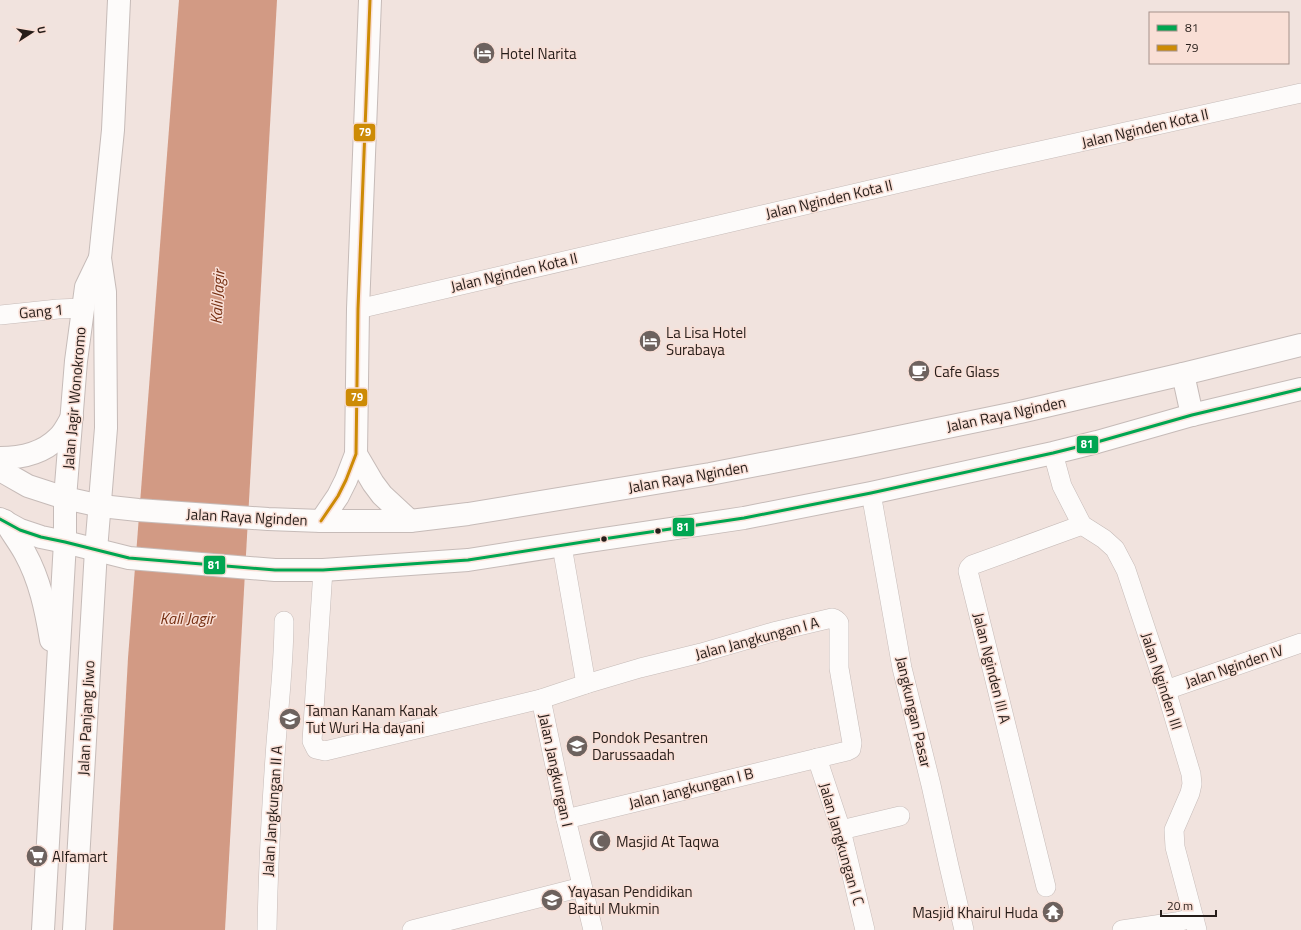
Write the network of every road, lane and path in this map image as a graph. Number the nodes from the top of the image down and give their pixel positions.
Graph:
1 (119, 0) edge
2 (370, 0) edge
3 (1301, 93) edge
4 (100, 258) junction
5 (83, 308) junction
6 (358, 309) junction
7 (0, 315) edge
8 (1301, 345) edge
9 (1183, 374) junction
10 (1301, 389) edge
11 (1192, 415) junction
12 (72, 416) junction
13 (1053, 453) junction
14 (356, 454) junction
15 (0, 458) edge
16 (0, 470) edge
17 (871, 493) junction
18 (65, 498) junction
19 (101, 506) junction
20 (2, 520) edge
21 (321, 521) junction
22 (410, 521) junction
23 (1082, 525) junction
24 (65, 542) junction
25 (562, 546) junction
26 (96, 550) junction
27 (323, 570) junction
28 (284, 621) dead end
29 (1301, 643) edge
30 (58, 678) junction
31 (586, 684) junction
32 (1166, 690) junction
33 (541, 700) junction
34 (816, 758) junction
35 (900, 816) dead end
36 (566, 819) junction
37 (841, 830) junction
38 (582, 887) junction
39 (1046, 887) dead end
40 (1196, 924) edge
41 (43, 930) edge
42 (74, 930) edge
43 (267, 930) edge
44 (412, 930) edge
45 (593, 930) edge
46 (865, 930) edge
47 (964, 930) edge
48 (1122, 930) edge

1 - 4 main road, Jalan Jagir Wonokromo
2 - 6 main road
3 - 6 street, Jalan Nginden Kota II
4 - 5 main road, Jalan Jagir Wonokromo
4 - 19 main road, Jalan Jagir Wonokromo
5 - 7 street, Gang 1
5 - 12 main road, Jalan Jagir Wonokromo
6 - 14 main road
8 - 9 main road, Jalan Raya Nginden
9 - 11 main road
9 - 22 main road, Jalan Raya Nginden
10 - 11 main road
11 - 13 main road
12 - 15 main road
12 - 18 main road, Jalan Jagir Wonokromo
13 - 17 main road
13 - 23 street
14 - 21 main road
14 - 22 main road
16 - 18 main road, Jalan Raya Nginden
17 - 25 main road
17 - 47 street, Jangkungan Pasar
18 - 19 main road, Jalan Raya Nginden
18 - 24 main road, Jalan Jagir Wonokromo
19 - 21 main road, Jalan Raya Nginden
19 - 26 main road, Jalan Panjang Jiwo
20 - 24 main road
20 - 30 main road
21 - 22 main road, Jalan Raya Nginden
23 - 32 street, Jalan Nginden III
23 - 39 street, Jalan Nginden III A
24 - 26 main road
24 - 30 main road, Jalan Panjang Jiwo
25 - 27 main road
25 - 31 street
26 - 27 main road
26 - 42 main road, Jalan Panjang Jiwo
27 - 33 street
28 - 43 street, Jalan Jangkungan II A
29 - 32 street, Jalan Nginden IV
30 - 41 main road, Jalan Panjang Jiwo
31 - 33 street, Jalan Jangkungan I
31 - 34 street, Jalan Jangkungan I A
32 - 40 street, Jalan Nginden III
33 - 36 street, Jalan Jangkungan I
34 - 36 street, Jalan Jangkungan I B
34 - 37 street, Jalan Jangkungan I C
35 - 37 street
36 - 38 street, Jalan Jangkungan I
37 - 46 street, Jalan Jangkungan I C
38 - 44 street
38 - 45 street, Jalan Jangkungan I
40 - 48 street

